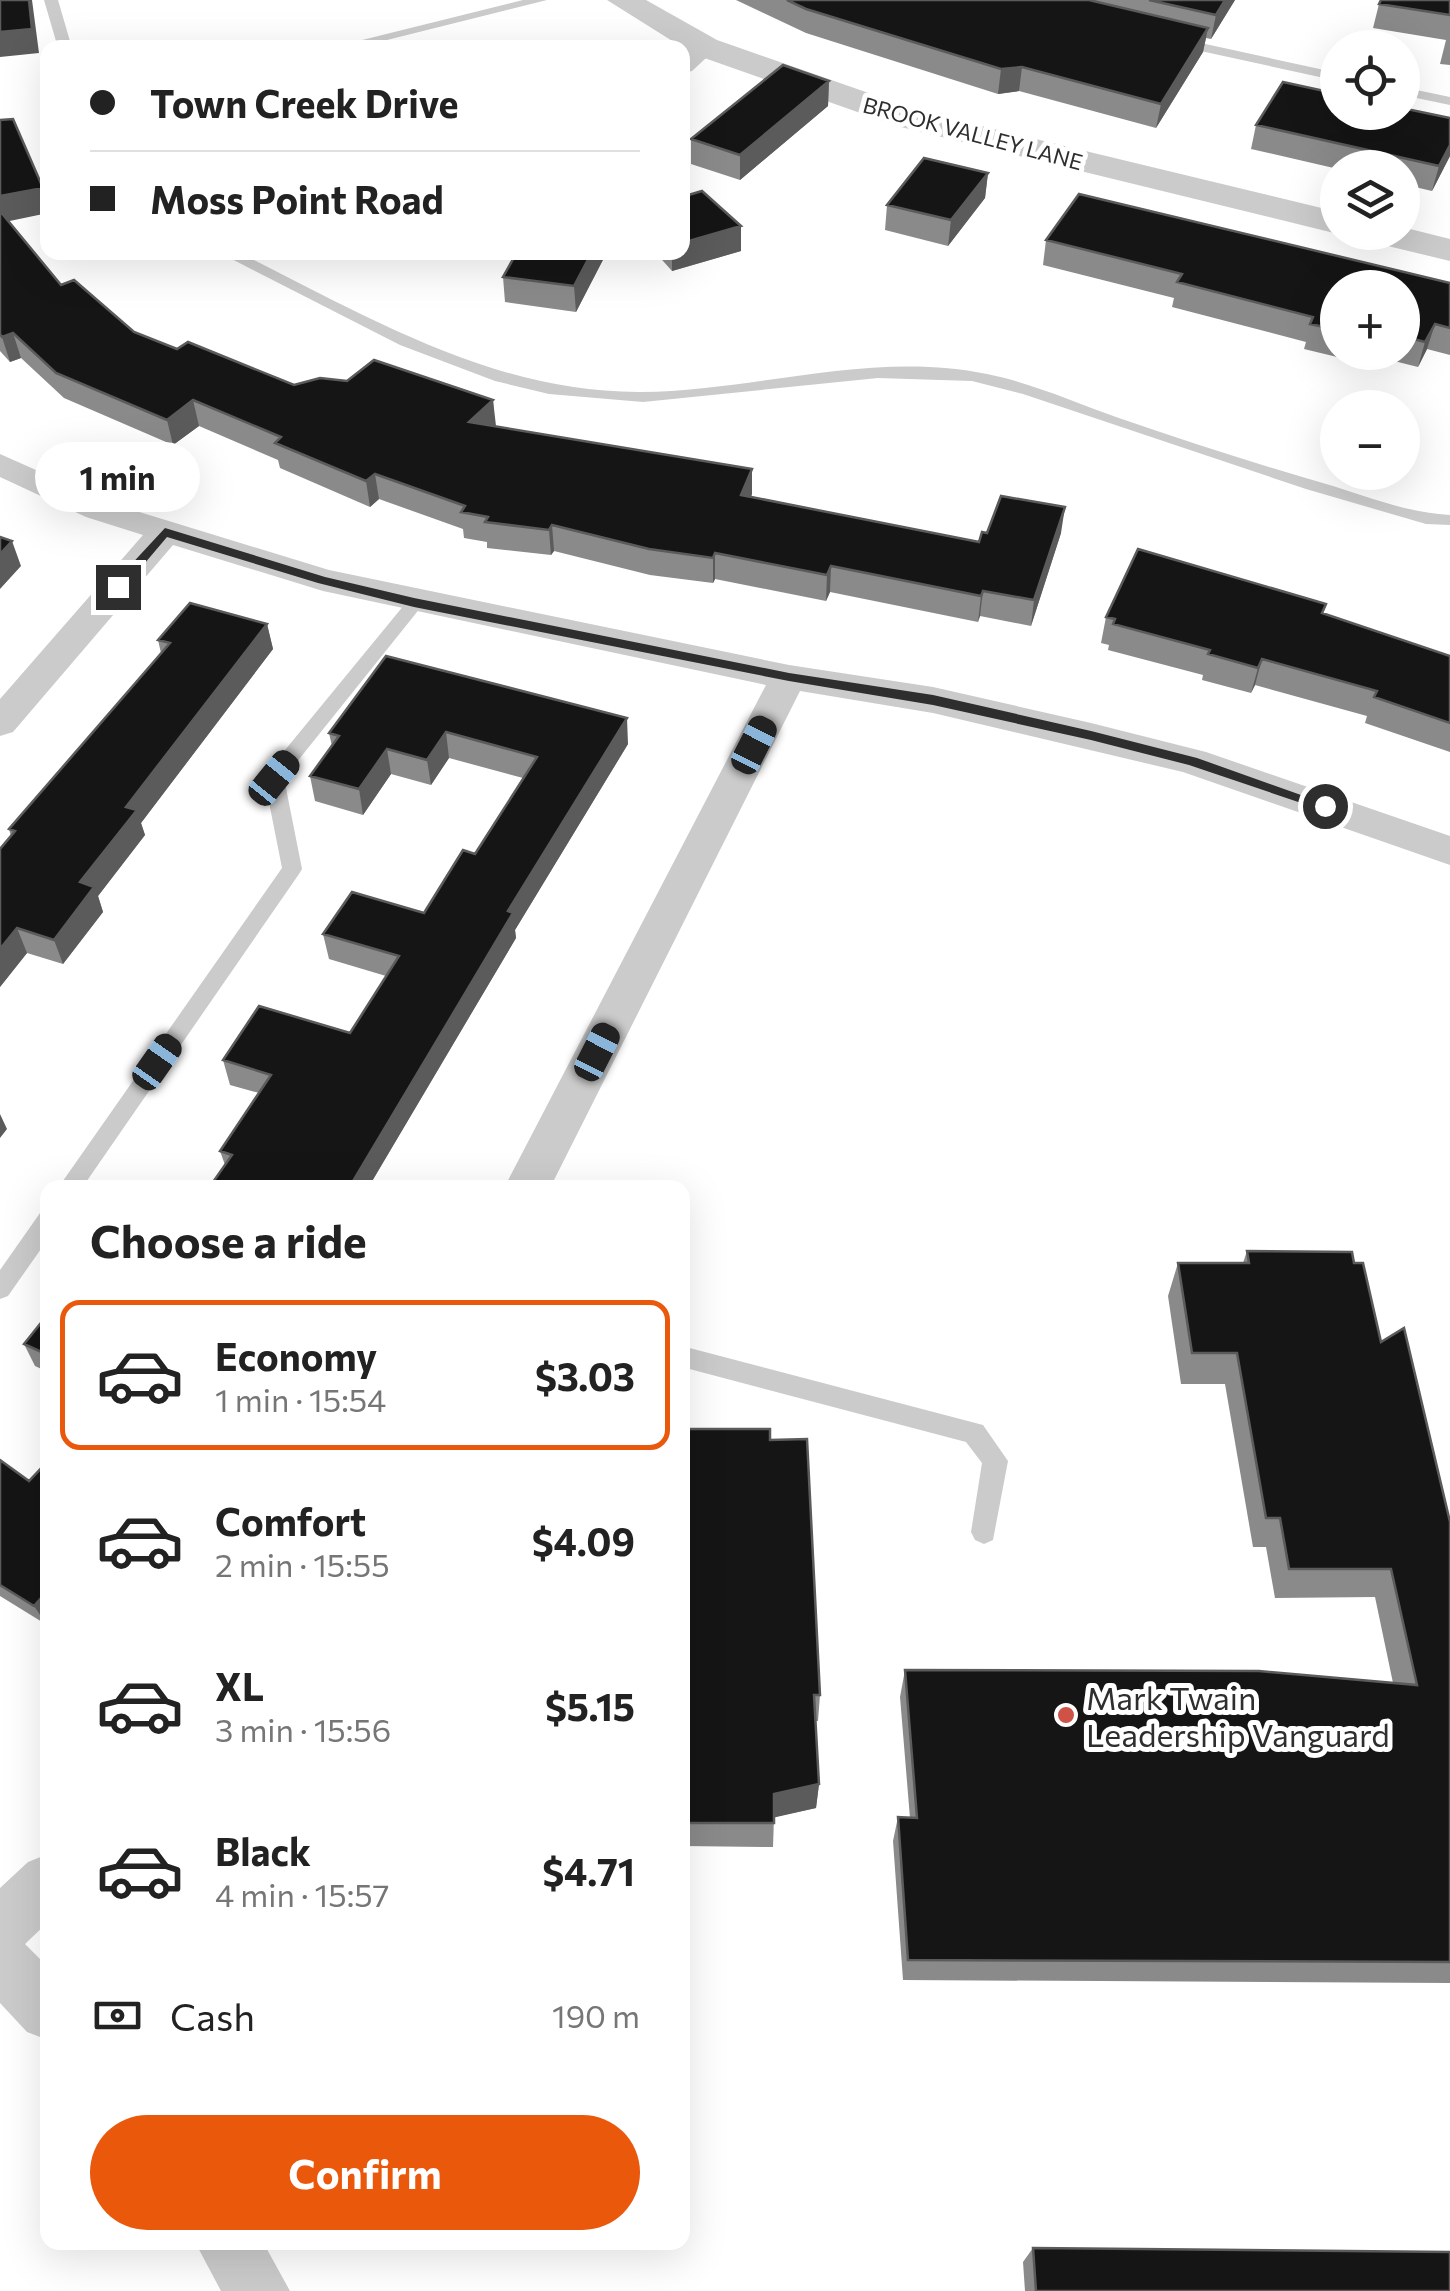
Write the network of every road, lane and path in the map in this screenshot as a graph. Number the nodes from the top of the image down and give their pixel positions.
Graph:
1 (52, 0) edge
2 (540, 0) edge
3 (622, 0) edge
4 (1153, 36) edge
5 (63, 40) edge
6 (370, 40) edge
7 (673, 40) edge
8 (694, 56) edge
9 (1320, 73) edge
10 (1420, 94) edge
11 (1450, 100) edge
12 (1320, 220) edge
13 (1420, 243) edge
14 (1450, 250) edge
15 (241, 260) edge
16 (0, 464) edge
17 (1450, 520) edge
18 (165, 532) junction
19 (414, 602) junction
20 (789, 677) junction
21 (0, 724) edge
22 (1450, 851) edge
23 (75, 1180) edge
24 (531, 1180) edge
25 (40, 1232) edge
26 (0, 1289) edge
27 (690, 1358) edge
28 (984, 1532) dead end
29 (40, 1890) edge
30 (0, 1928) edge
31 (0, 1960) edge
32 (40, 2002) edge
33 (231, 2250) edge
34 (258, 2291) edge

1 - 5 lane
2 - 6 lane
3 - 7 street, BROOK VALLEY LANE
4 - 9 lane
8 - 12 street, BROOK VALLEY LANE
10 - 11 lane
13 - 14 street
15 - 17 lane
16 - 18 street
18 - 19 street
18 - 21 street
19 - 20 street
19 - 23 lane
20 - 22 street
20 - 24 street
25 - 26 lane
27 - 28 lane
29 - 30 street
31 - 32 street
33 - 34 street

